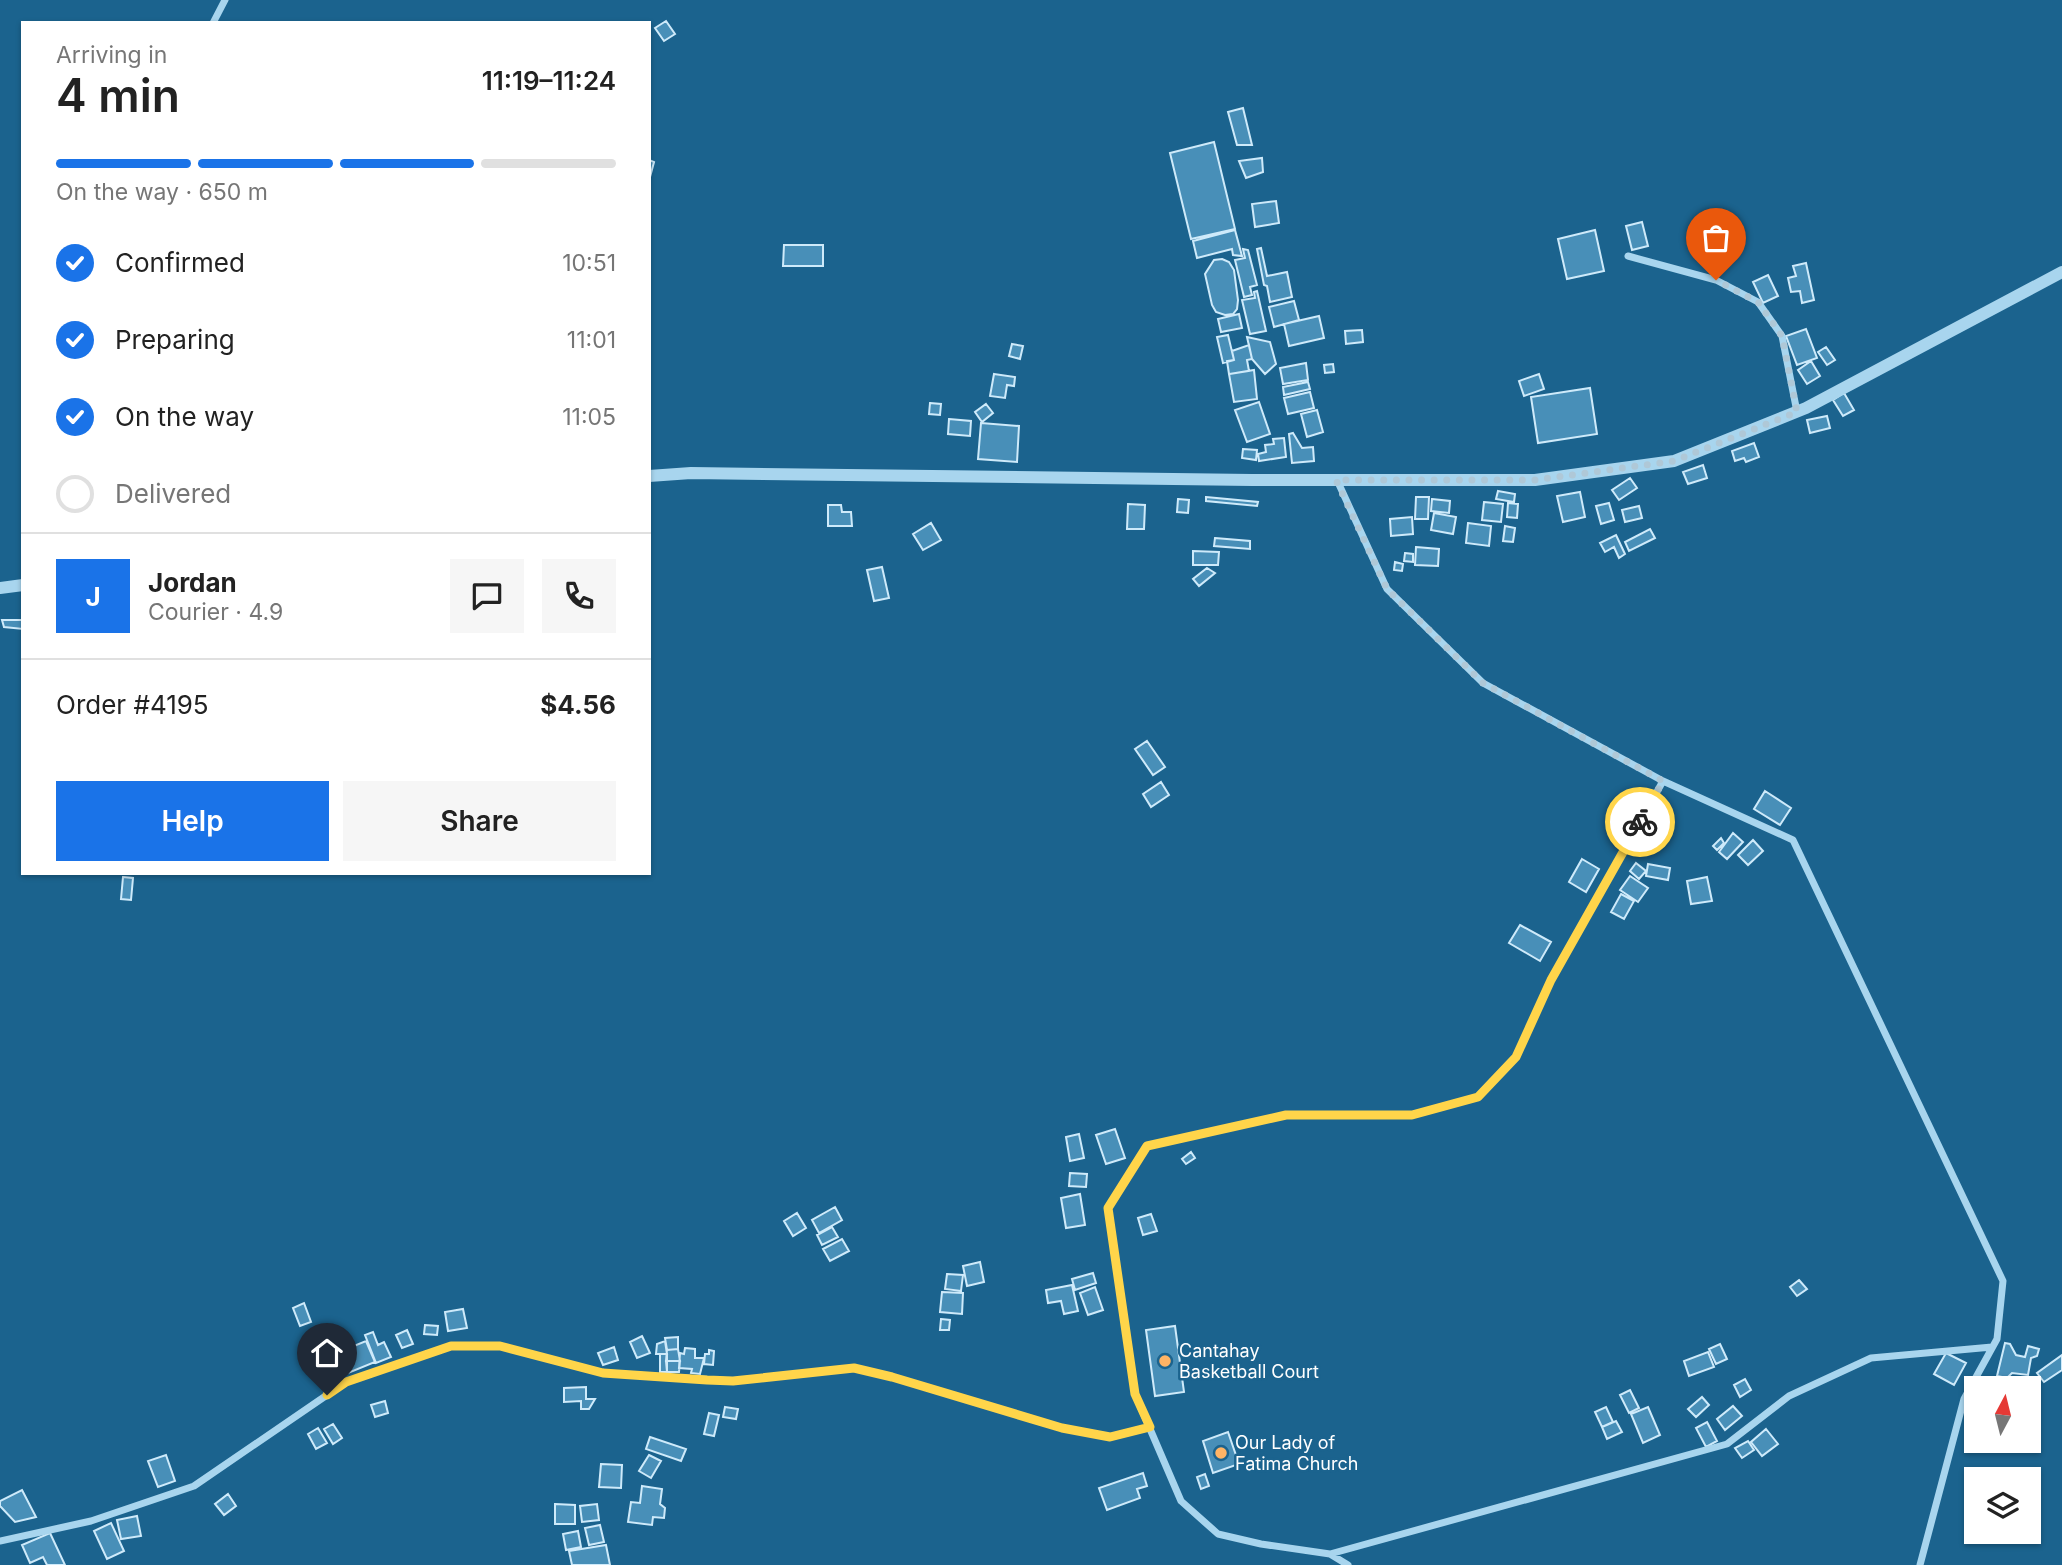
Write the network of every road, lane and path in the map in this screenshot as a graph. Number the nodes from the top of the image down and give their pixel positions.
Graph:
1 (225, 0) edge
2 (214, 21) edge
3 (1628, 256) dead end
4 (2062, 272) edge
5 (1797, 412) junction
6 (651, 477) edge
7 (1336, 480) junction
8 (21, 585) edge
9 (0, 588) edge
10 (1663, 781) junction
11 (1992, 1347) junction
12 (1150, 1427) junction
13 (0, 1541) edge
14 (1330, 1554) junction
15 (1348, 1565) edge
16 (1920, 1565) edge

1 - 2 street
3 - 5 street
4 - 5 street
5 - 7 street
6 - 7 street
7 - 10 street
8 - 9 street
10 - 11 street
10 - 12 street
11 - 14 street
11 - 16 street
12 - 13 street
12 - 14 street
14 - 15 street

